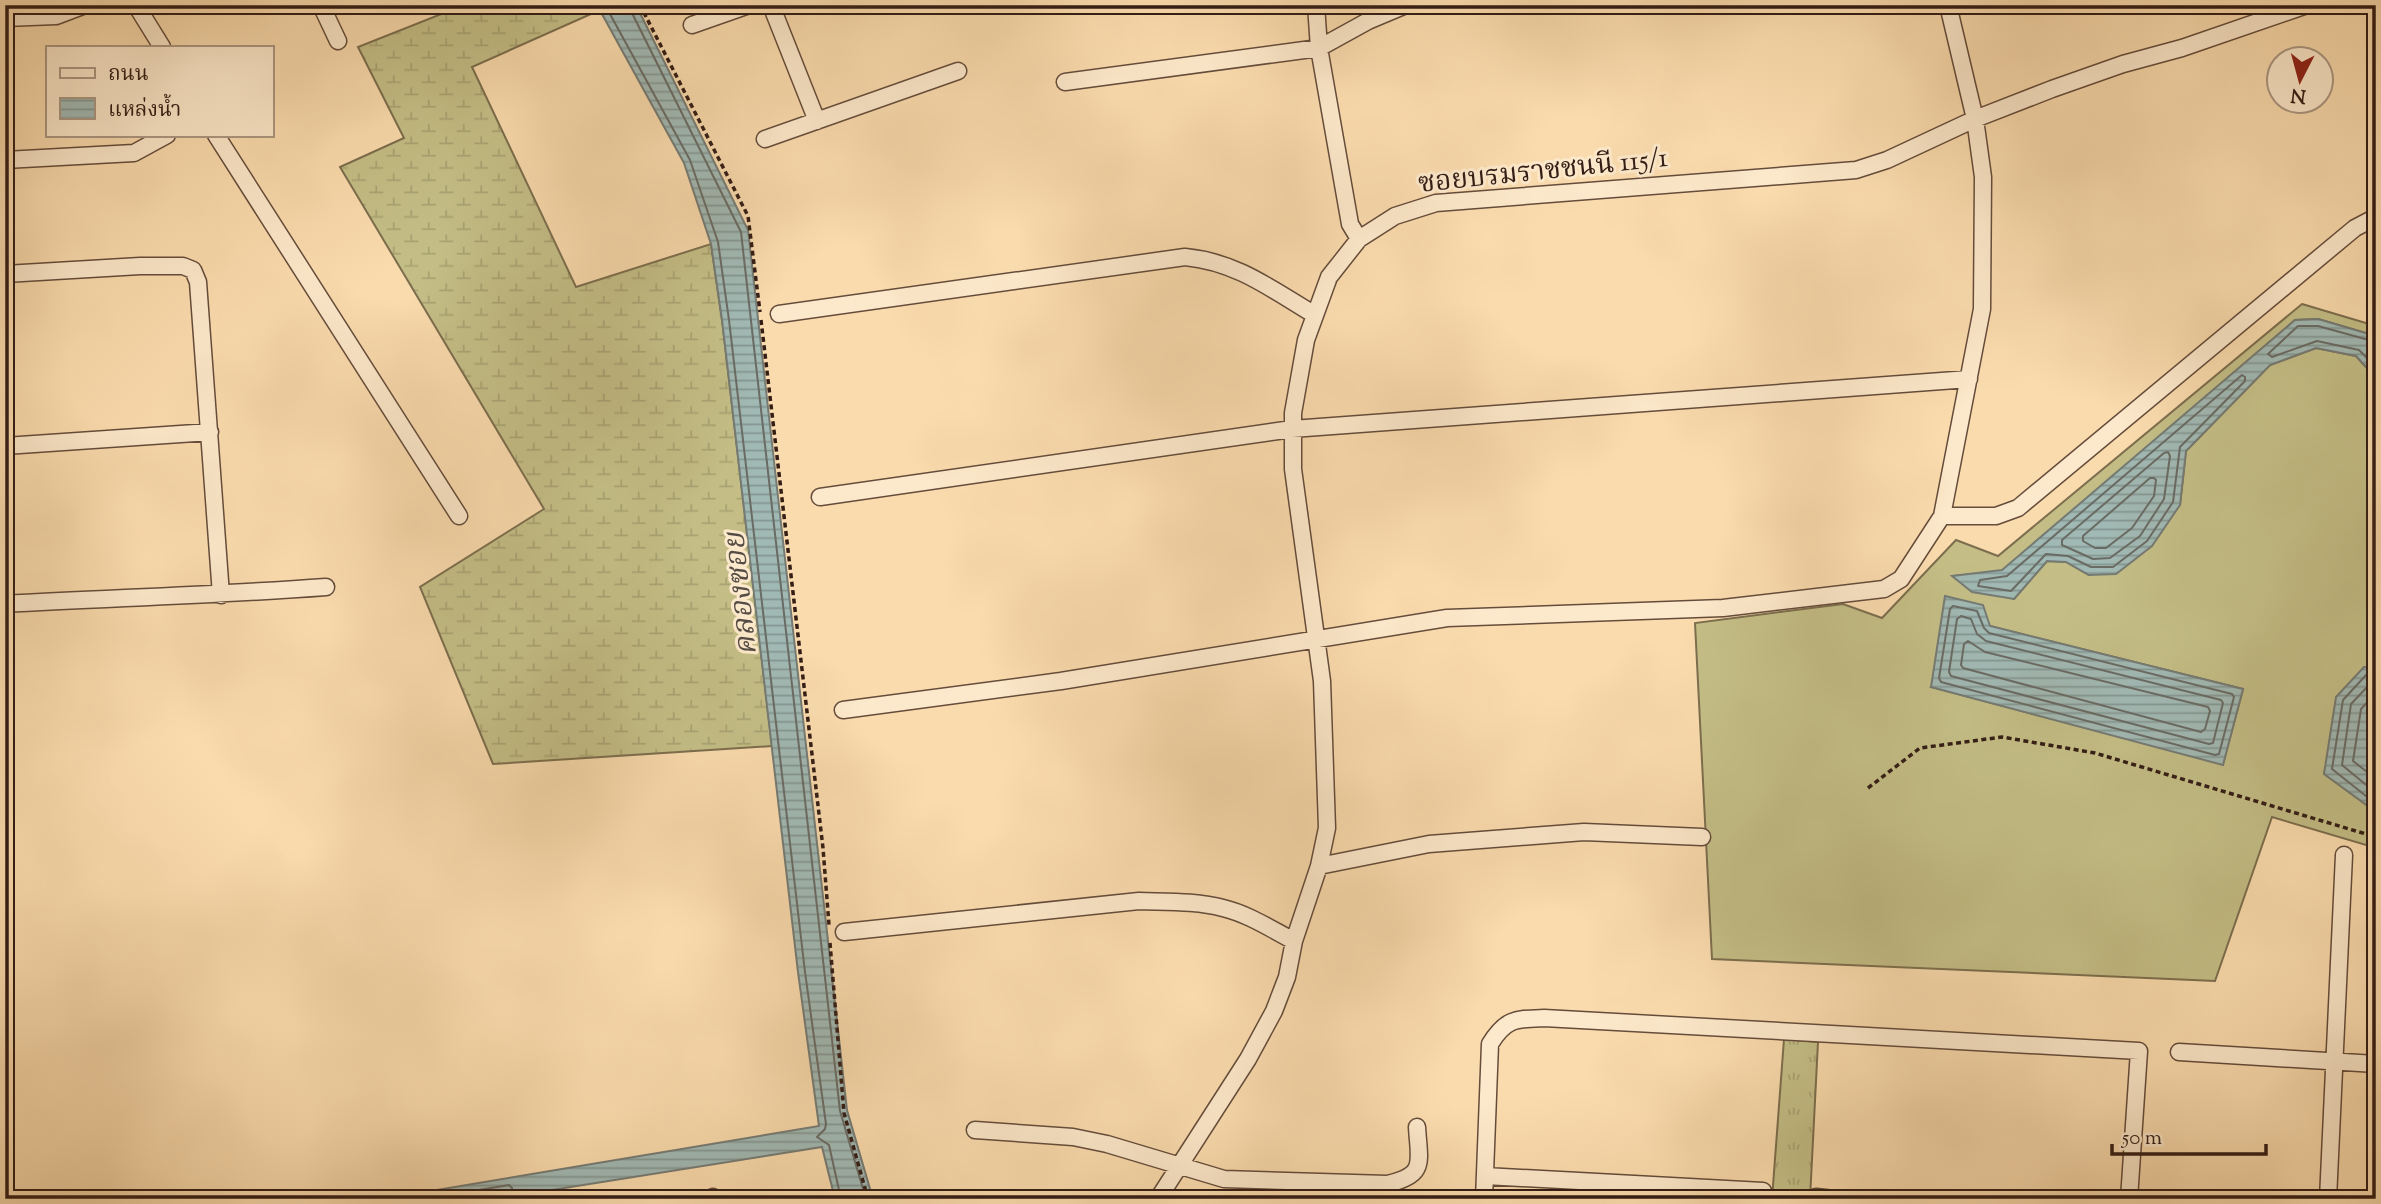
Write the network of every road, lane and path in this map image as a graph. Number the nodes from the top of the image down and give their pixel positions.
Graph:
1 (85, 5) edge
2 (136, 5) edge
3 (321, 5) edge
4 (640, 5) edge
5 (748, 5) edge
6 (771, 5) edge
7 (1316, 5) edge
8 (1406, 5) edge
9 (1948, 5) edge
10 (2307, 5) edge
11 (5, 19) edge
12 (692, 25) dead end
13 (338, 41) dead end
14 (161, 46) edge
15 (1319, 48) junction
16 (958, 71) dead end
17 (1065, 82) dead end
18 (1975, 119) junction
19 (817, 121) junction
20 (165, 136) edge
21 (217, 136) edge
22 (765, 139) dead end
23 (5, 160) edge
24 (2376, 217) edge
25 (1359, 239) junction
26 (5, 274) edge
27 (779, 314) dead end
28 (1315, 315) junction
29 (1969, 379) junction
30 (1292, 429) junction
31 (210, 432) junction
32 (5, 446) edge
33 (820, 497) dead end
34 (458, 516) dead end
35 (1942, 516) junction
36 (326, 587) dead end
37 (221, 595) junction
38 (5, 604) edge
39 (1318, 640) junction
40 (843, 710) dead end
41 (1868, 788) dead end
42 (1702, 837) dead end
43 (2376, 837) edge
44 (2344, 855) dead end
45 (1319, 866) junction
46 (844, 932) dead end
47 (1294, 941) junction
48 (2179, 1052) dead end
49 (2334, 1062) junction
50 (2376, 1064) edge
51 (1417, 1127) dead end
52 (975, 1130) dead end
53 (1178, 1166) junction
54 (1485, 1177) junction
55 (1763, 1191) dead end
56 (1816, 1198) edge
57 (868, 1199) edge
58 (1158, 1199) edge
59 (1484, 1199) edge
60 (1834, 1199) edge
61 (2129, 1199) edge
62 (2328, 1199) edge

1 - 11 street
2 - 14 street
3 - 13 street
4 - 57 path
5 - 12 street
6 - 19 street
7 - 15 street
8 - 15 street
9 - 18 street
10 - 18 street, ซอยบรมราชชนนี 115/1
15 - 17 street
15 - 25 street
16 - 19 street
18 - 25 street, ซอยบรมราชชนนี 115/1
18 - 29 street
19 - 22 street
20 - 23 street
21 - 34 street
24 - 35 street
25 - 28 street, ซอยบรมราชชนนี 115/1
26 - 31 street
27 - 28 street
28 - 30 street, ซอยบรมราชชนนี 115/1
29 - 30 street
29 - 35 street
30 - 33 street
30 - 39 street, ซอยบรมราชชนนี 115/1
31 - 32 street
31 - 37 street
35 - 39 street
36 - 37 street
37 - 38 street
39 - 40 street
39 - 45 street, ซอยบรมราชชนนี 115/1
41 - 43 path
42 - 45 street
44 - 49 street
45 - 47 street, ซอยบรมราชชนนี 115/1
46 - 47 street
47 - 53 street, ซอยบรมราชชนนี 115/1
48 - 49 street
49 - 50 street
49 - 62 street
51 - 53 street
52 - 53 street
53 - 58 street, ซอยบรมราชชนนี 115/1
54 - 55 street
54 - 59 street
54 - 61 street
56 - 60 street

